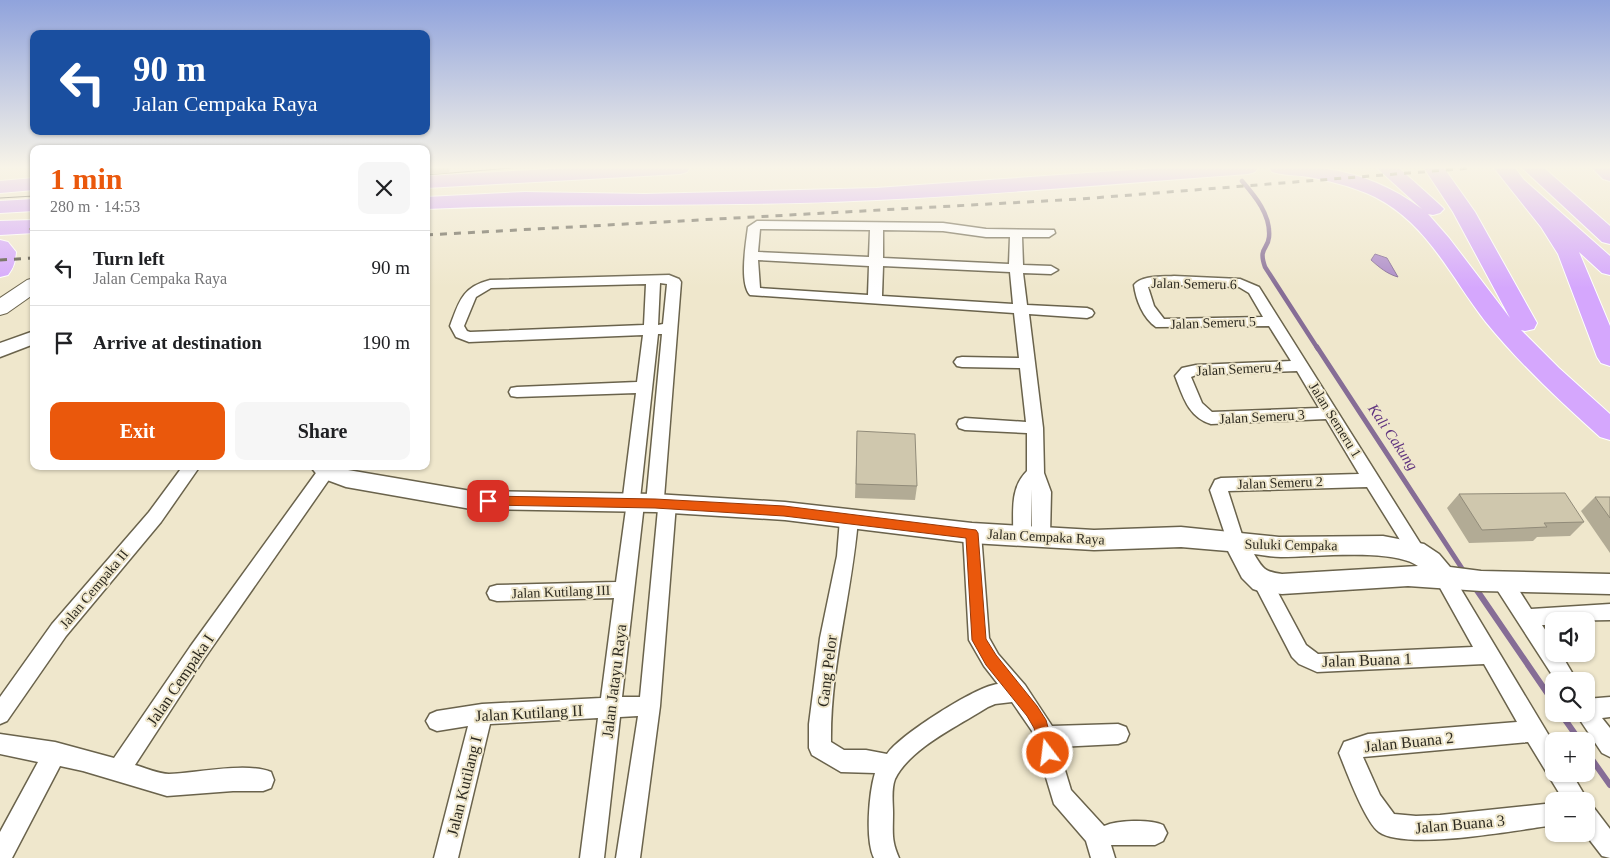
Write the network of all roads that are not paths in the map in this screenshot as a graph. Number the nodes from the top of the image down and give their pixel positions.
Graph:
1 (1407, 208) edge
2 (1432, 208) edge
3 (1461, 208) edge
4 (1540, 208) edge
5 (1553, 208) edge
6 (1569, 208) edge
7 (30, 226) edge
8 (877, 226) junction
9 (0, 228) edge
10 (1049, 233) dead end
11 (1016, 234) junction
12 (1610, 237) edge
13 (0, 247) edge
14 (751, 256) junction
15 (876, 263) junction
16 (1610, 268) edge
17 (1016, 269) junction
18 (0, 270) edge
19 (1051, 270) dead end
20 (30, 274) edge
21 (653, 280) junction
22 (30, 287) edge
23 (1254, 290) joint
24 (0, 295) edge
25 (875, 300) junction
26 (0, 308) edge
27 (1021, 309) junction
28 (1087, 313) dead end
29 (1155, 320) joint
30 (1272, 321) junction
31 (1525, 323) junction
32 (660, 330) junction
33 (30, 339) edge
34 (0, 350) edge
35 (1610, 357) edge
36 (962, 362) dead end
37 (1028, 363) junction
38 (1302, 366) junction
39 (645, 387) junction
40 (517, 392) dead end
41 (1610, 407) edge
42 (1197, 408) joint
43 (1332, 413) junction
44 (965, 424) dead end
45 (1035, 428) junction
46 (1610, 430) edge
47 (189, 470) edge
48 (323, 470) edge
49 (326, 470) edge
50 (1036, 473) junction
51 (1372, 480) junction
52 (647, 504) junction
53 (849, 519) junction
54 (1029, 528) junction
55 (972, 533) junction
56 (1236, 544) junction
57 (1416, 551) junction
58 (1471, 580) junction
59 (1262, 582) junction
60 (1610, 584) edge
61 (625, 590) junction
62 (497, 593) dead end
63 (1610, 612) edge
64 (1527, 618) junction
65 (1487, 655) junction
66 (1560, 672) edge
67 (1018, 692) junction
68 (650, 706) junction
69 (1610, 707) edge
70 (1595, 708) edge
71 (611, 709) junction
72 (0, 714) edge
73 (482, 714) junction
74 (437, 720) dead end
75 (1593, 722) edge
76 (1532, 731) junction
77 (1118, 734) dead end
78 (1043, 737) junction
79 (0, 744) edge
80 (1610, 746) edge
81 (1545, 751) edge
82 (55, 753) junction
83 (892, 766) junction
84 (119, 770) junction
85 (263, 780) dead end
86 (1376, 809) joint
87 (1545, 815) edge
88 (1595, 828) edge
89 (1155, 833) dead end
90 (1112, 834) dead end
91 (1610, 848) edge
92 (0, 856) edge
93 (446, 858) edge
94 (592, 858) edge
95 (628, 858) edge
96 (886, 858) edge
97 (1104, 858) edge

1 - 46 highway
2 - 31 highway
3 - 31 highway
4 - 35 highway
5 - 16 highway
6 - 12 highway
7 - 9 highway
8 - 11 street
8 - 14 street
8 - 15 street
10 - 11 street
11 - 17 street
13 - 18 highway
14 - 15 street
14 - 25 street
15 - 17 street
15 - 25 street
17 - 19 street
17 - 27 street
20 - 24 main road
21 - 32 street
21 - 32 street
21 - 32 street
22 - 26 main road
23 - 29 street, Jalan Semeru 6
23 - 30 street, Jalan Semeru 1
25 - 27 street
27 - 28 street
27 - 37 street
29 - 30 street, Jalan Semeru 5
30 - 38 street, Jalan Semeru 1
31 - 41 highway
32 - 39 street
32 - 52 street
33 - 34 street
36 - 37 street
37 - 45 street
38 - 42 street, Jalan Semeru 4
38 - 43 street, Jalan Semeru 1
39 - 40 street
39 - 52 street
42 - 43 street, Jalan Semeru 3
43 - 51 street, Jalan Semeru 1
44 - 45 street
45 - 50 street
47 - 72 street, Jalan Cempaka II
48 - 84 street, Jalan Cempaka I
49 - 52 street, Jalan Cempaka Raya
50 - 54 street
50 - 54 street
51 - 56 street, Jalan Semeru 2
51 - 57 street, Jalan Semeru 1
52 - 53 street, Jalan Cempaka Raya
52 - 61 street, Jalan Jatayu Raya
52 - 68 street
53 - 55 street, Jalan Cempaka Raya
53 - 83 street, Gang Pelor
54 - 55 street, Jalan Cempaka Raya
54 - 56 street, Jalan Cempaka Raya
55 - 67 street
56 - 57 street, Suluki Cempaka
56 - 59 street, Suluki Cempaka
57 - 58 street
58 - 59 street
58 - 60 street
58 - 64 street
58 - 65 street
59 - 65 street, Jalan Buana 1
61 - 62 street, Jalan Kutilang III
61 - 71 street, Jalan Jatayu Raya
63 - 64 street
64 - 66 street
65 - 76 street
67 - 78 street
67 - 83 street
68 - 71 street, Jalan Kutilang II
68 - 95 street
69 - 70 street
71 - 73 street, Jalan Kutilang II
71 - 94 street, Jalan Jatayu Raya
73 - 74 street, Jalan Kutilang II
73 - 93 street, Jalan Kutilang I
75 - 80 street
76 - 81 street
76 - 86 street, Jalan Buana 2
77 - 78 street
78 - 97 street
79 - 82 street
82 - 84 street
82 - 92 street
83 - 96 street
84 - 85 street
86 - 87 street, Jalan Buana 3
88 - 91 street
89 - 90 street

